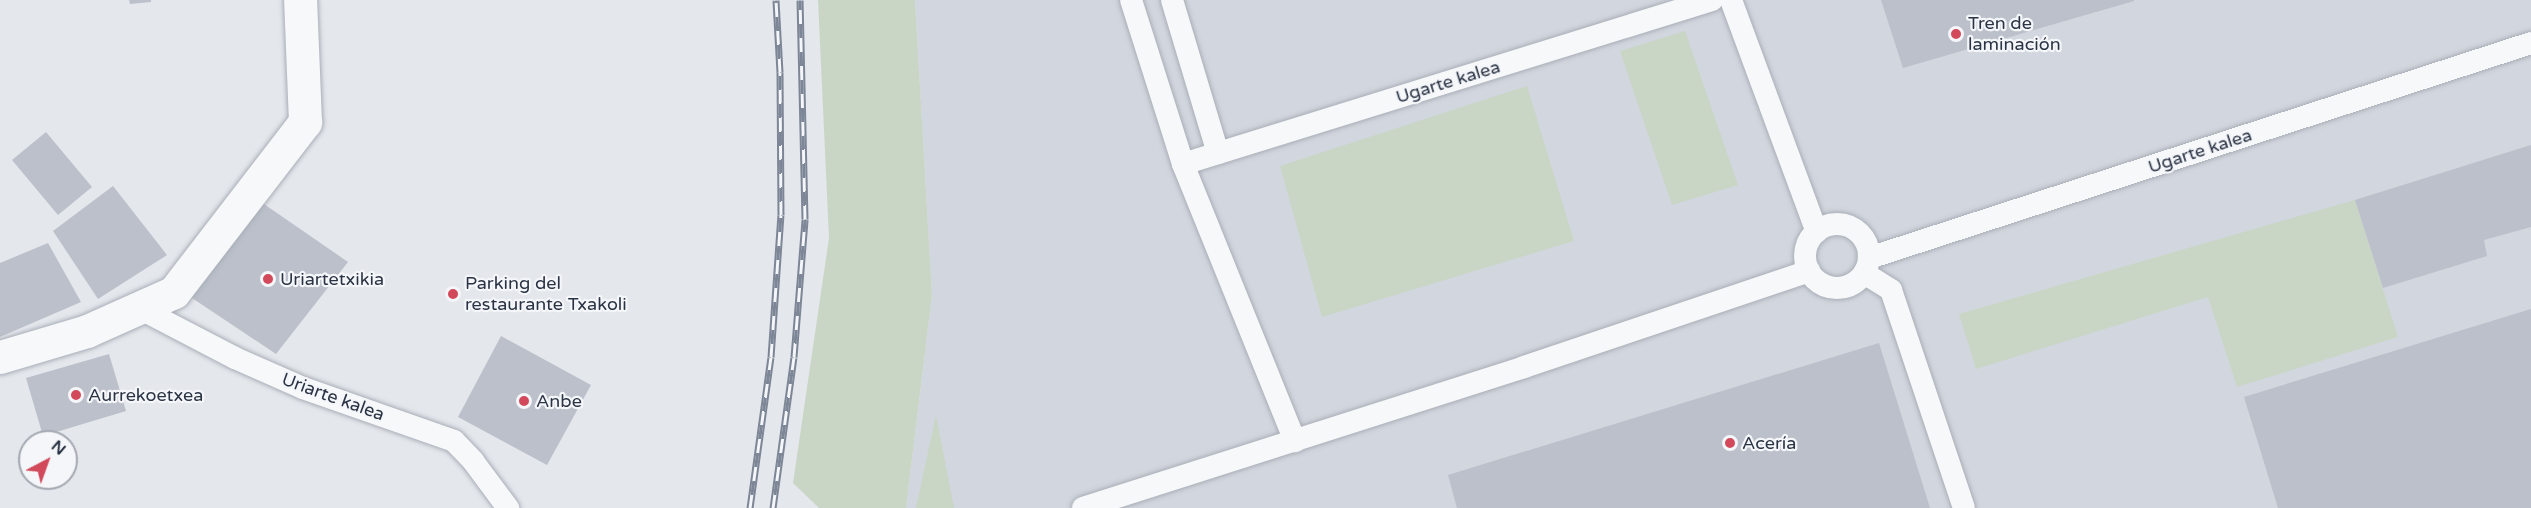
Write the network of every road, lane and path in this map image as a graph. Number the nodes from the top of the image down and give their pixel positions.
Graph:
1 (300, 0) edge
2 (1131, 0) edge
3 (1172, 0) edge
4 (1712, 0) edge
5 (1731, 0) edge
6 (2531, 43) edge
7 (1218, 153) junction
8 (1183, 164) junction
9 (1816, 232) junction
10 (1867, 266) junction
11 (1809, 271) junction
12 (139, 308) junction
13 (0, 357) edge
14 (1295, 441) junction
15 (508, 508) edge
16 (1083, 508) edge
17 (1964, 508) edge

1 - 12 street
2 - 8 lane
3 - 7 lane
4 - 7 lane, Ugarte kalea
5 - 9 lane
6 - 10 lane, Ugarte kalea
7 - 8 lane, Ugarte kalea
8 - 14 lane
9 - 10 lane
9 - 11 lane
10 - 11 lane, Ugarte kalea
10 - 17 lane
11 - 14 lane
12 - 13 street
12 - 15 lane, Uriarte kalea
14 - 16 lane

